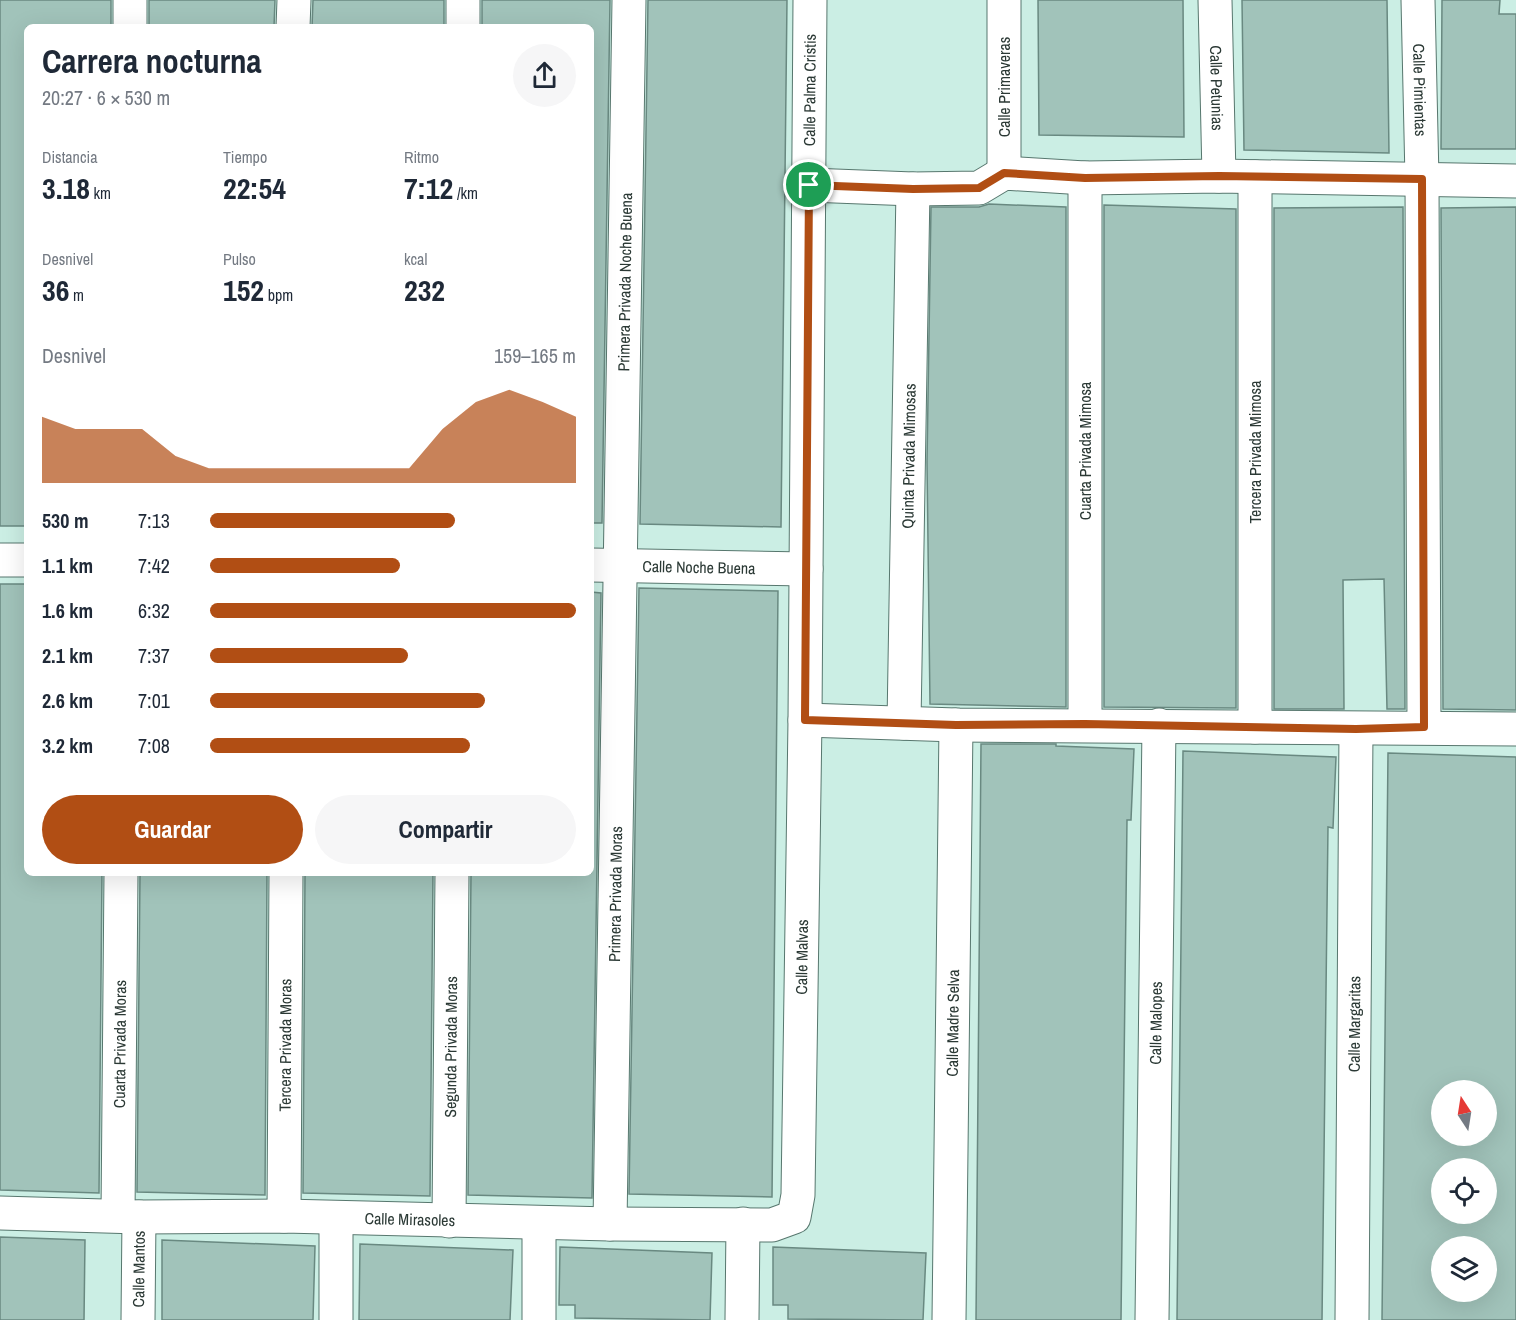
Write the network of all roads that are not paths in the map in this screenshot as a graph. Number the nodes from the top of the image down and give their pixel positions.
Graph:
1 (130, 0) edge
2 (294, 0) edge
3 (463, 0) edge
4 (629, 0) edge
5 (810, 0) edge
6 (1004, 0) edge
7 (1215, 0) edge
8 (1418, 0) edge
9 (130, 24) edge
10 (293, 24) edge
11 (463, 24) edge
12 (1004, 173) junction
13 (1219, 176) junction
14 (1255, 177) junction
15 (1085, 178) junction
16 (1422, 179) junction
17 (1516, 181) edge
18 (809, 185) junction
19 (913, 189) junction
20 (0, 560) edge
21 (24, 560) edge
22 (606, 565) edge
23 (806, 569) junction
24 (805, 720) junction
25 (904, 723) junction
26 (1085, 724) junction
27 (956, 725) junction
28 (1159, 725) junction
29 (1256, 727) junction
30 (1424, 727) junction
31 (1356, 729) junction
32 (1516, 729) edge
33 (121, 876) edge
34 (286, 876) edge
35 (452, 876) edge
36 (798, 1195) joint
37 (0, 1213) edge
38 (128, 1216) junction
39 (284, 1216) junction
40 (336, 1218) junction
41 (449, 1221) junction
42 (539, 1223) junction
43 (610, 1224) junction
44 (743, 1224) junction
45 (138, 1320) edge
46 (336, 1320) edge
47 (539, 1320) edge
48 (742, 1320) edge
49 (949, 1320) edge
50 (1152, 1320) edge
51 (1352, 1320) edge

1 - 9 street
2 - 10 street
3 - 11 street
4 - 22 street, Primera Privada Noche Buena
5 - 18 street, Calle Palma Cristis
6 - 12 street, Calle Primaveras
7 - 13 street, Calle Petunias
8 - 16 street, Calle Pimientas
12 - 15 street
12 - 19 street
13 - 14 street
13 - 15 street
14 - 16 street
14 - 29 street, Tercera Privada Mimosa
15 - 26 street, Cuarta Privada Mimosa
16 - 17 street
16 - 30 street, Calle Pimientas
18 - 19 street
18 - 23 street, Calle Palma Cristis
19 - 25 street, Quinta Privada Mimosas
20 - 21 street
22 - 23 street, Calle Noche Buena
22 - 43 street, Primera Privada Moras
23 - 24 street, Calle Palma Cristis
24 - 25 street
24 - 36 street, Calle Malvas
25 - 27 street
26 - 27 street
26 - 28 street
27 - 49 street, Calle Madre Selva
28 - 29 street
28 - 50 street, Calle Malopes
29 - 31 street
30 - 31 street
30 - 32 street
31 - 51 street, Calle Margaritas
33 - 38 street, Cuarta Privada Moras
34 - 39 street, Tercera Privada Moras
35 - 41 street, Segunda Privada Moras
36 - 44 street, Calle Mirasoles
37 - 38 street, Calle Mirasoles
38 - 39 street, Calle Mirasoles
38 - 45 street, Calle Mantos
39 - 40 street, Calle Mirasoles
40 - 41 street, Calle Mirasoles
40 - 46 street
41 - 42 street, Calle Mirasoles
42 - 43 street, Calle Mirasoles
42 - 47 street
43 - 44 street, Calle Mirasoles
44 - 48 street

